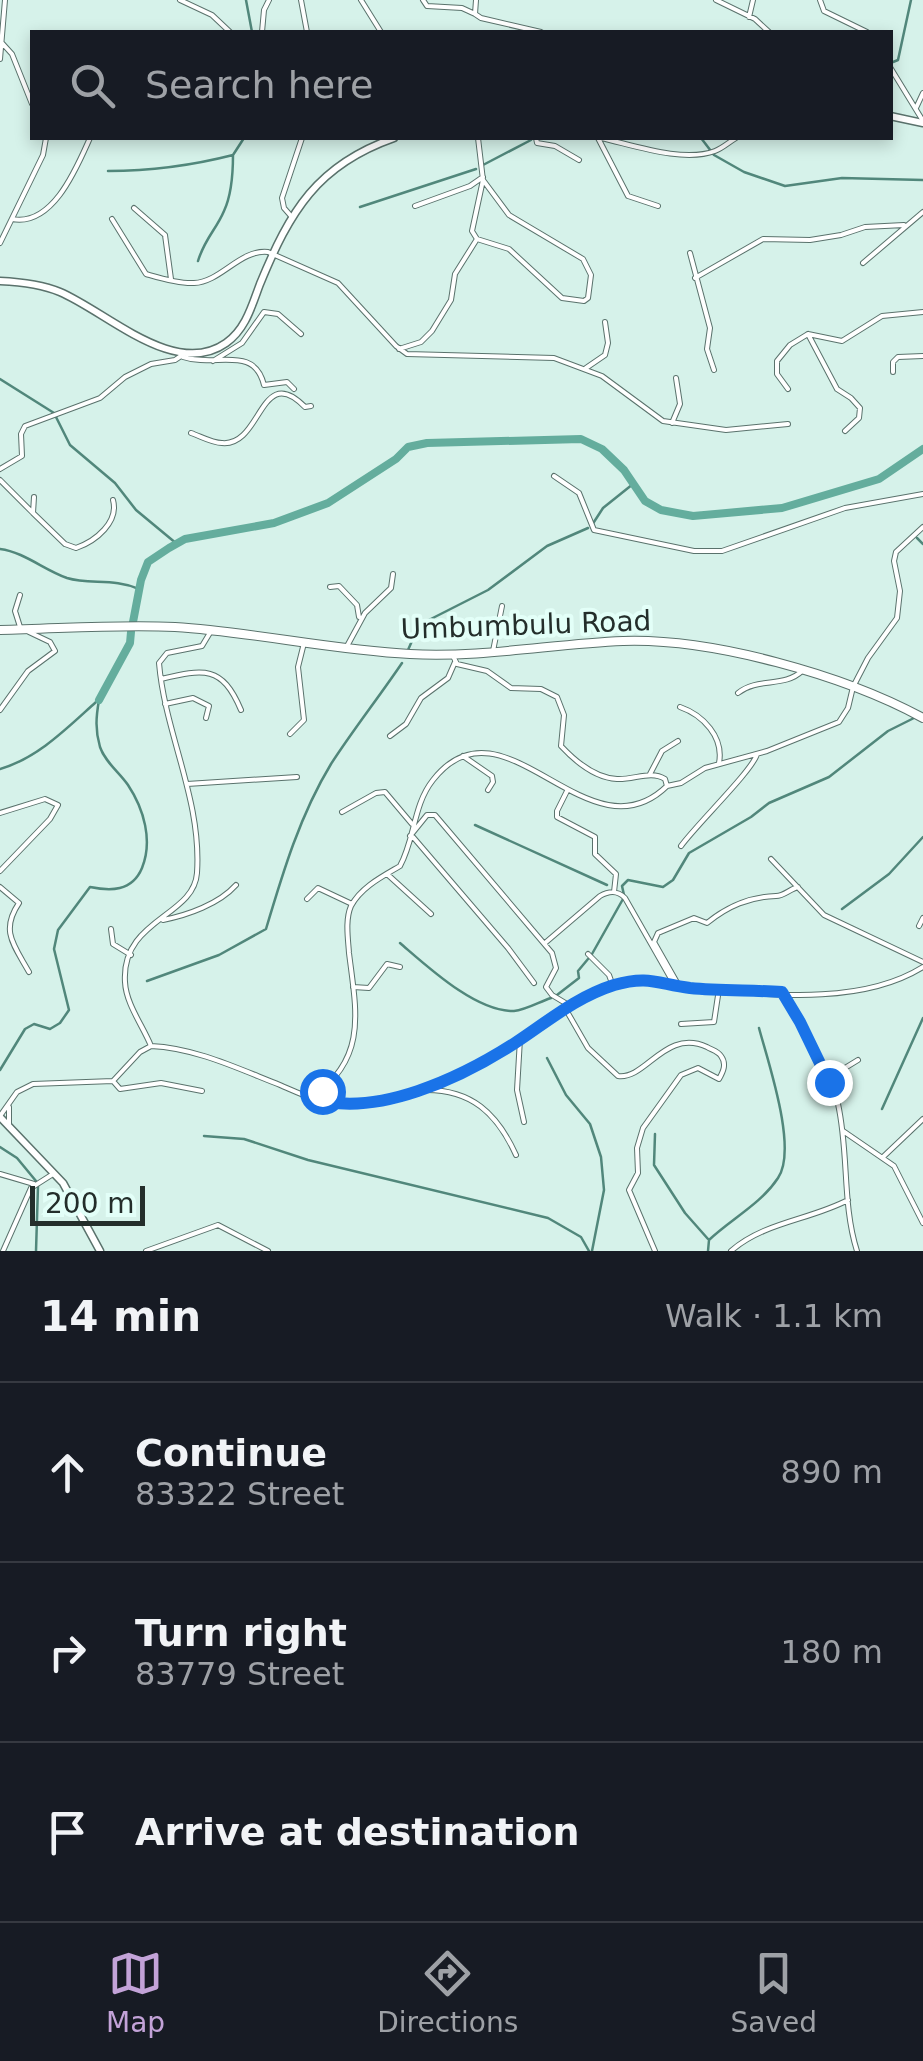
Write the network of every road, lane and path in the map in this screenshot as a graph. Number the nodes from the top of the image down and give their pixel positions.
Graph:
1 (4, 0) edge
2 (180, 0) edge
3 (270, 0) edge
4 (301, 0) edge
5 (361, 0) edge
6 (476, 0) edge
7 (716, 0) edge
8 (753, 0) edge
9 (820, 0) edge
10 (425, 3) edge
11 (476, 14) junction
12 (749, 16) junction
13 (500, 24) junction
14 (509, 26) junction
15 (226, 30) edge
16 (262, 30) edge
17 (307, 30) edge
18 (380, 30) edge
19 (493, 30) dead end
20 (511, 30) edge
21 (530, 30) edge
22 (766, 30) edge
23 (863, 30) edge
24 (2, 43) edge
25 (0, 59) edge
26 (893, 71) edge
27 (923, 92) edge
28 (30, 99) edge
29 (916, 108) junction
30 (893, 117) edge
31 (923, 122) edge
32 (46, 140) edge
33 (89, 140) edge
34 (301, 140) edge
35 (388, 140) edge
36 (478, 140) edge
37 (536, 140) edge
38 (601, 140) edge
39 (609, 140) edge
40 (733, 140) edge
41 (579, 160) dead end
42 (484, 179) junction
43 (415, 206) dead end
44 (658, 206) dead end
45 (134, 208) dead end
46 (923, 212) edge
47 (291, 216) junction
48 (112, 218) dead end
49 (12, 219) junction
50 (904, 225) junction
51 (477, 240) junction
52 (0, 243) edge
53 (690, 253) dead end
54 (272, 254) junction
55 (863, 263) dead end
56 (695, 278) junction
57 (171, 279) junction
58 (0, 281) edge
59 (922, 304) edge
60 (922, 312) edge
61 (605, 322) dead end
62 (301, 334) dead end
63 (808, 334) junction
64 (398, 349) junction
65 (183, 355) junction
66 (923, 356) edge
67 (213, 361) junction
68 (586, 368) junction
69 (714, 370) dead end
70 (893, 372) dead end
71 (676, 378) dead end
72 (284, 382) junction
73 (294, 389) dead end
74 (788, 389) dead end
75 (276, 393) junction
76 (310, 406) dead end
77 (672, 424) junction
78 (788, 424) dead end
79 (845, 432) dead end
80 (192, 433) dead end
81 (0, 469) edge
82 (554, 476) dead end
83 (0, 480) edge
84 (923, 494) edge
85 (34, 496) dead end
86 (113, 500) dead end
87 (33, 512) junction
88 (923, 527) edge
89 (915, 531) junction
90 (923, 536) edge
91 (393, 574) dead end
92 (330, 586) dead end
93 (20, 595) dead end
94 (502, 606) dead end
95 (359, 622) junction
96 (0, 630) edge
97 (23, 630) junction
98 (211, 631) junction
99 (304, 643) junction
100 (345, 648) junction
101 (492, 651) junction
102 (454, 658) junction
103 (802, 671) junction
104 (161, 679) junction
105 (854, 686) junction
106 (738, 693) dead end
107 (164, 704) junction
108 (680, 707) dead end
109 (0, 710) edge
110 (241, 710) dead end
111 (206, 718) dead end
112 (923, 718) edge
113 (290, 734) dead end
114 (390, 736) dead end
115 (678, 741) dead end
116 (757, 754) junction
117 (463, 756) junction
118 (719, 764) junction
119 (650, 775) junction
120 (297, 777) dead end
121 (186, 784) junction
122 (666, 786) junction
123 (488, 790) dead end
124 (567, 791) junction
125 (342, 812) dead end
126 (0, 813) edge
127 (413, 826) junction
128 (412, 836) junction
129 (681, 846) dead end
130 (770, 859) dead end
131 (0, 871) edge
132 (387, 874) junction
133 (236, 885) dead end
134 (798, 887) junction
135 (0, 888) edge
136 (614, 892) junction
137 (307, 899) dead end
138 (352, 904) junction
139 (430, 914) dead end
140 (923, 918) edge
141 (158, 920) junction
142 (919, 926) dead end
143 (111, 929) dead end
144 (545, 943) junction
145 (588, 954) dead end
146 (131, 955) junction
147 (923, 965) edge
148 (400, 967) dead end
149 (30, 972) dead end
150 (534, 983) dead end
151 (676, 985) junction
152 (353, 986) junction
153 (614, 986) junction
154 (720, 989) junction
155 (783, 995) junction
156 (567, 1007) junction
157 (681, 1024) dead end
158 (520, 1040) junction
159 (150, 1046) junction
160 (858, 1060) dead end
161 (827, 1078) junction
162 (114, 1081) junction
163 (419, 1090) junction
164 (202, 1091) dead end
165 (312, 1098) junction
166 (9, 1104) junction
167 (0, 1116) edge
168 (923, 1119) edge
169 (524, 1122) dead end
170 (9, 1127) junction
171 (843, 1132) junction
172 (516, 1154) dead end
173 (882, 1157) junction
174 (55, 1173) junction
175 (0, 1174) edge
176 (34, 1184) junction
177 (848, 1200) junction
178 (923, 1223) edge
179 (3, 1251) edge
180 (100, 1251) edge
181 (146, 1251) edge
182 (268, 1251) edge
183 (654, 1251) edge
184 (731, 1251) edge
185 (857, 1251) edge

1 - 24 street
2 - 15 street
3 - 16 street
4 - 17 street
5 - 18 street
6 - 11 street
7 - 12 street
8 - 12 street
9 - 23 street
10 - 11 street
11 - 13 street
12 - 22 street
13 - 14 street
13 - 19 street
14 - 20 street
14 - 21 street
24 - 25 street
24 - 28 street
26 - 29 street
27 - 29 street
29 - 31 street
30 - 31 street
32 - 49 street
33 - 49 street
34 - 47 street
35 - 47 street
36 - 42 street
37 - 41 street
38 - 44 street
39 - 40 street
42 - 43 street
42 - 51 street
42 - 51 street
45 - 57 street
46 - 50 street
47 - 54 street
48 - 57 street
49 - 52 street
50 - 55 street
50 - 56 street
51 - 64 street
53 - 56 street
54 - 57 street
54 - 64 street
54 - 65 street
56 - 69 street
58 - 65 street
59 - 60 street
60 - 63 street
61 - 68 street
62 - 67 street
63 - 74 street
63 - 79 street
64 - 68 street
65 - 67 street
65 - 81 street
66 - 70 street
67 - 72 street
68 - 77 street
71 - 77 street
72 - 73 street
72 - 75 street
75 - 76 street
75 - 80 street
77 - 78 street
82 - 84 street
83 - 87 street
85 - 87 street
86 - 87 street
88 - 89 street
89 - 90 street
89 - 105 street
91 - 95 street
92 - 95 street
93 - 97 street
94 - 101 street
95 - 100 street
96 - 97 main road, Umbumbulu Road
97 - 98 main road, Umbumbulu Road
97 - 109 street
98 - 99 main road, Umbumbulu Road
98 - 104 street
99 - 100 main road, Umbumbulu Road
99 - 113 street
100 - 102 main road, Umbumbulu Road
101 - 102 main road, Umbumbulu Road
101 - 103 main road, Umbumbulu Road
102 - 114 street
102 - 119 street
103 - 105 main road, Umbumbulu Road
103 - 106 street
104 - 107 street
104 - 110 street
105 - 112 main road, Umbumbulu Road
105 - 116 street
107 - 111 street
107 - 121 street
108 - 118 street
115 - 119 street
116 - 118 street
116 - 129 street
117 - 123 street
117 - 124 street
117 - 127 street
118 - 122 street
119 - 122 street
120 - 121 street
121 - 141 street
122 - 124 street
124 - 136 street
125 - 127 street
126 - 131 street
127 - 128 street
128 - 132 street
128 - 144 street
128 - 150 street
130 - 134 street
132 - 138 street
132 - 139 street
133 - 141 street
134 - 147 street
134 - 151 street
135 - 149 street
136 - 144 street
136 - 151 street
137 - 138 street
138 - 152 street
140 - 142 street
141 - 146 street
143 - 146 street
144 - 156 street
145 - 153 street
146 - 159 street
147 - 155 street
148 - 152 street
151 - 153 street
151 - 154 street
152 - 165 street
153 - 156 street
154 - 155 street
154 - 157 street
155 - 161 street
156 - 158 street
156 - 183 street
158 - 163 street
158 - 169 street
159 - 162 street
159 - 165 street
160 - 161 street
161 - 171 street
162 - 164 street
162 - 166 street
163 - 165 street
163 - 172 street
166 - 167 street
166 - 170 street
167 - 170 street
168 - 173 street
170 - 174 street
171 - 173 street
171 - 177 street
173 - 178 street
174 - 176 street
174 - 180 street
175 - 176 street
176 - 179 street
177 - 184 street
177 - 185 street
181 - 182 street

